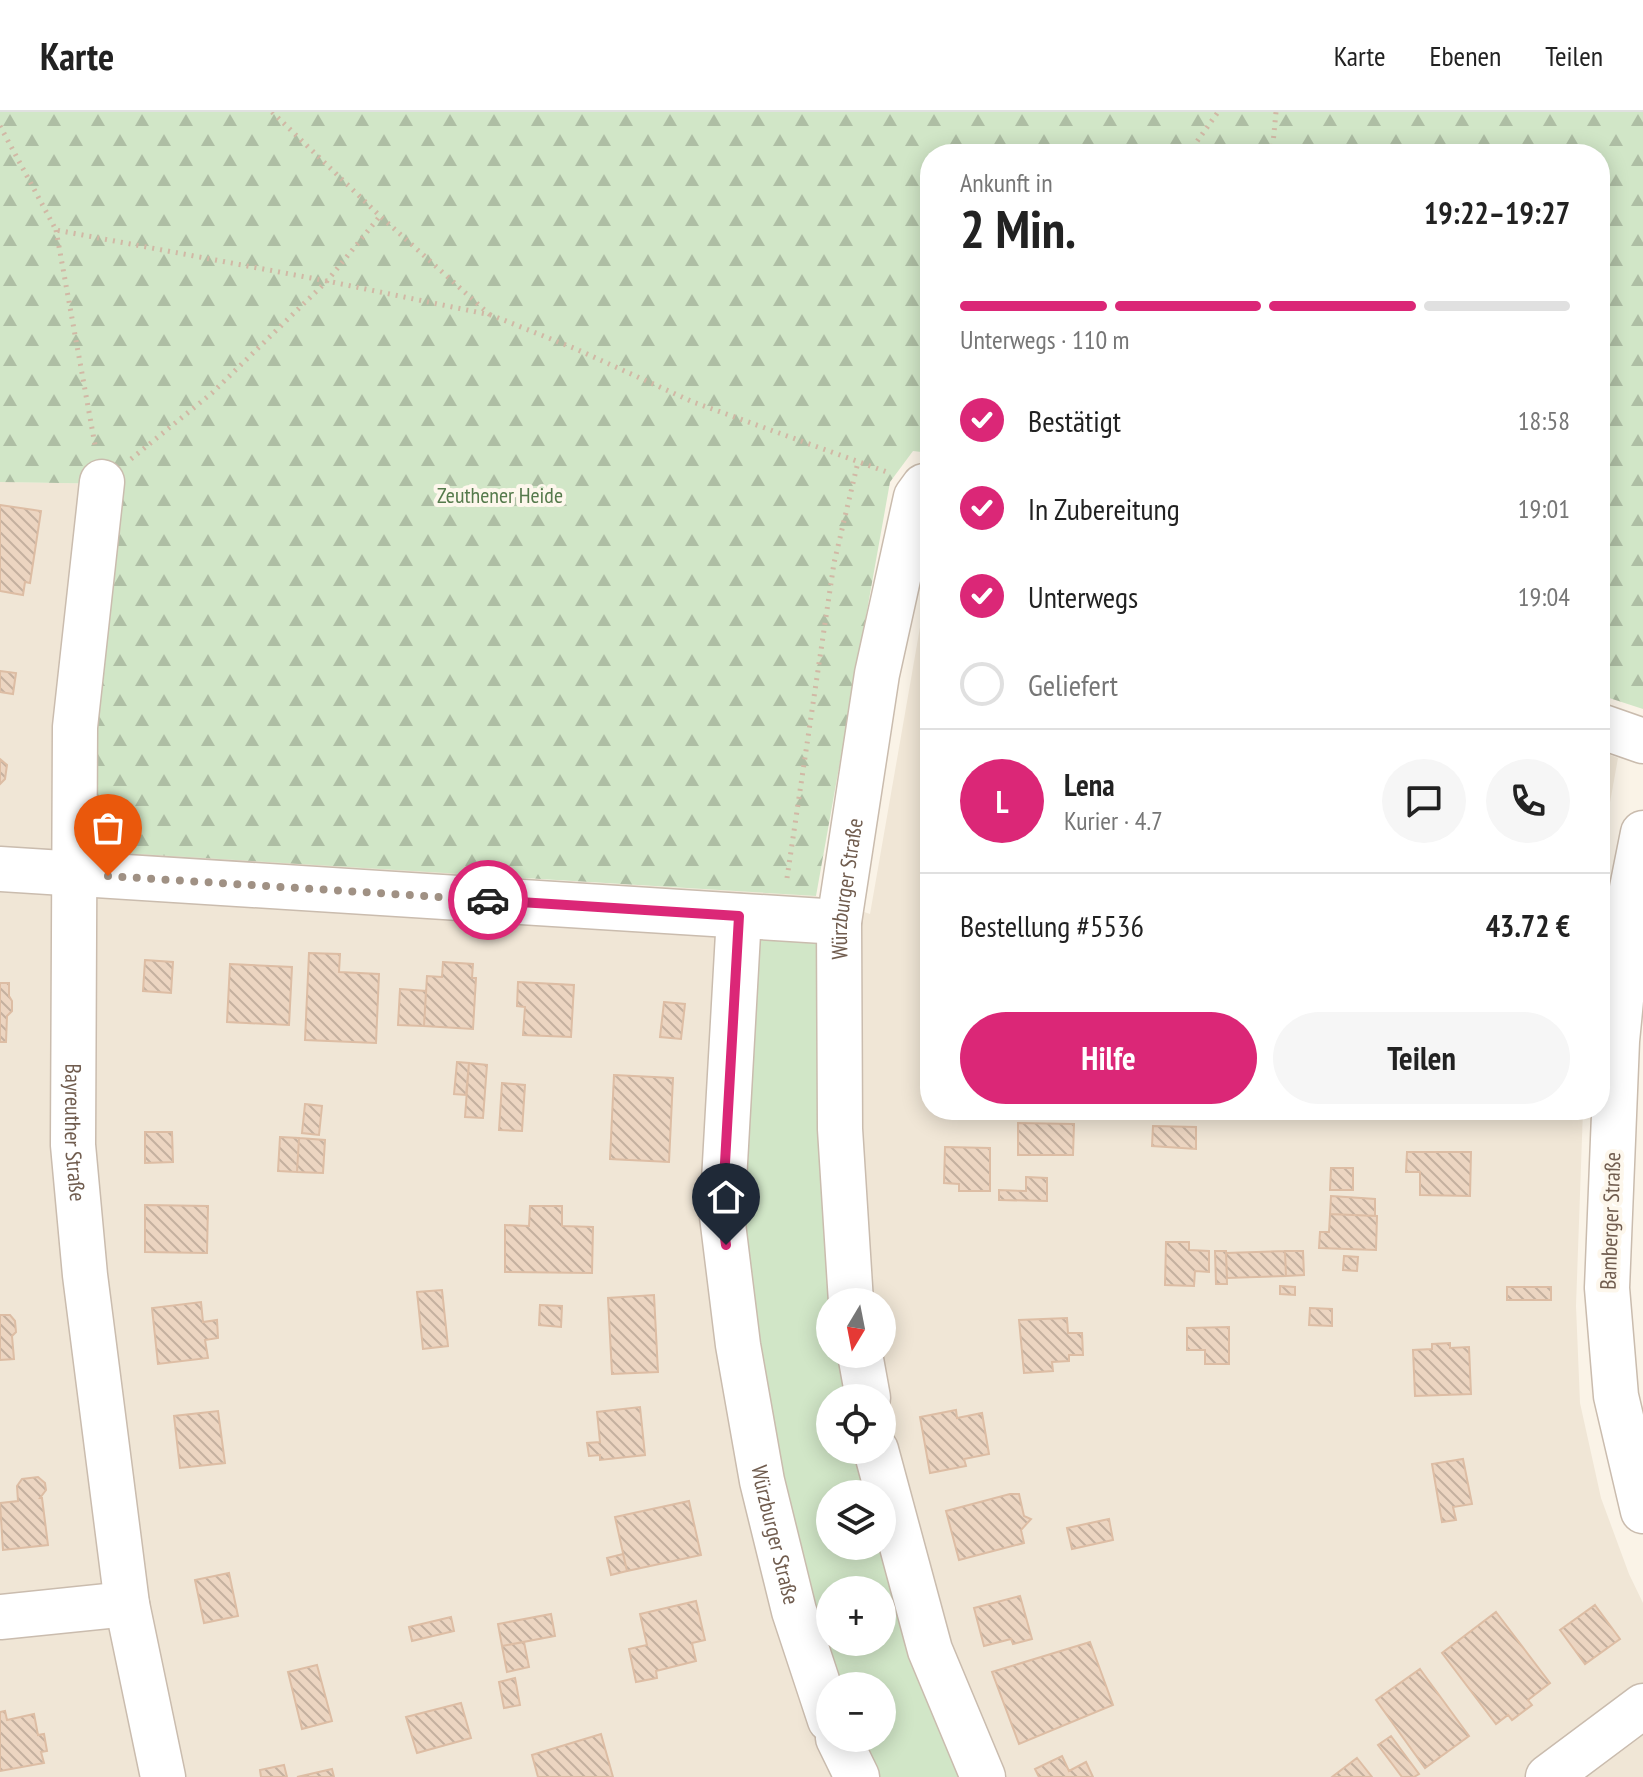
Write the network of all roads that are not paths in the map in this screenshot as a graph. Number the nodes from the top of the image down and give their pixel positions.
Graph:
1 (102, 482) road end
2 (920, 493) edge
3 (1610, 729) edge
4 (1643, 741) edge
5 (1643, 833) edge
6 (0, 869) edge
7 (74, 874) junction
8 (739, 916) junction
9 (839, 922) junction
10 (850, 1288) edge
11 (880, 1464) edge
12 (1643, 1511) edge
13 (127, 1604) junction
14 (0, 1617) edge
15 (816, 1678) edge
16 (1643, 1706) edge
17 (845, 1752) edge
18 (163, 1777) edge
19 (857, 1777) edge
20 (983, 1777) edge
21 (1548, 1777) edge

1 - 7 street, Bayreuther Straße
2 - 9 street, Würzburger Straße
3 - 4 street
5 - 12 street, Bamberger Straße
6 - 7 street
7 - 8 street
7 - 13 street, Bayreuther Straße
8 - 9 street
8 - 15 street, Würzburger Straße
9 - 10 street, Würzburger Straße
11 - 20 street
13 - 14 street
13 - 18 street, Bayreuther Straße
16 - 21 street
17 - 19 street

